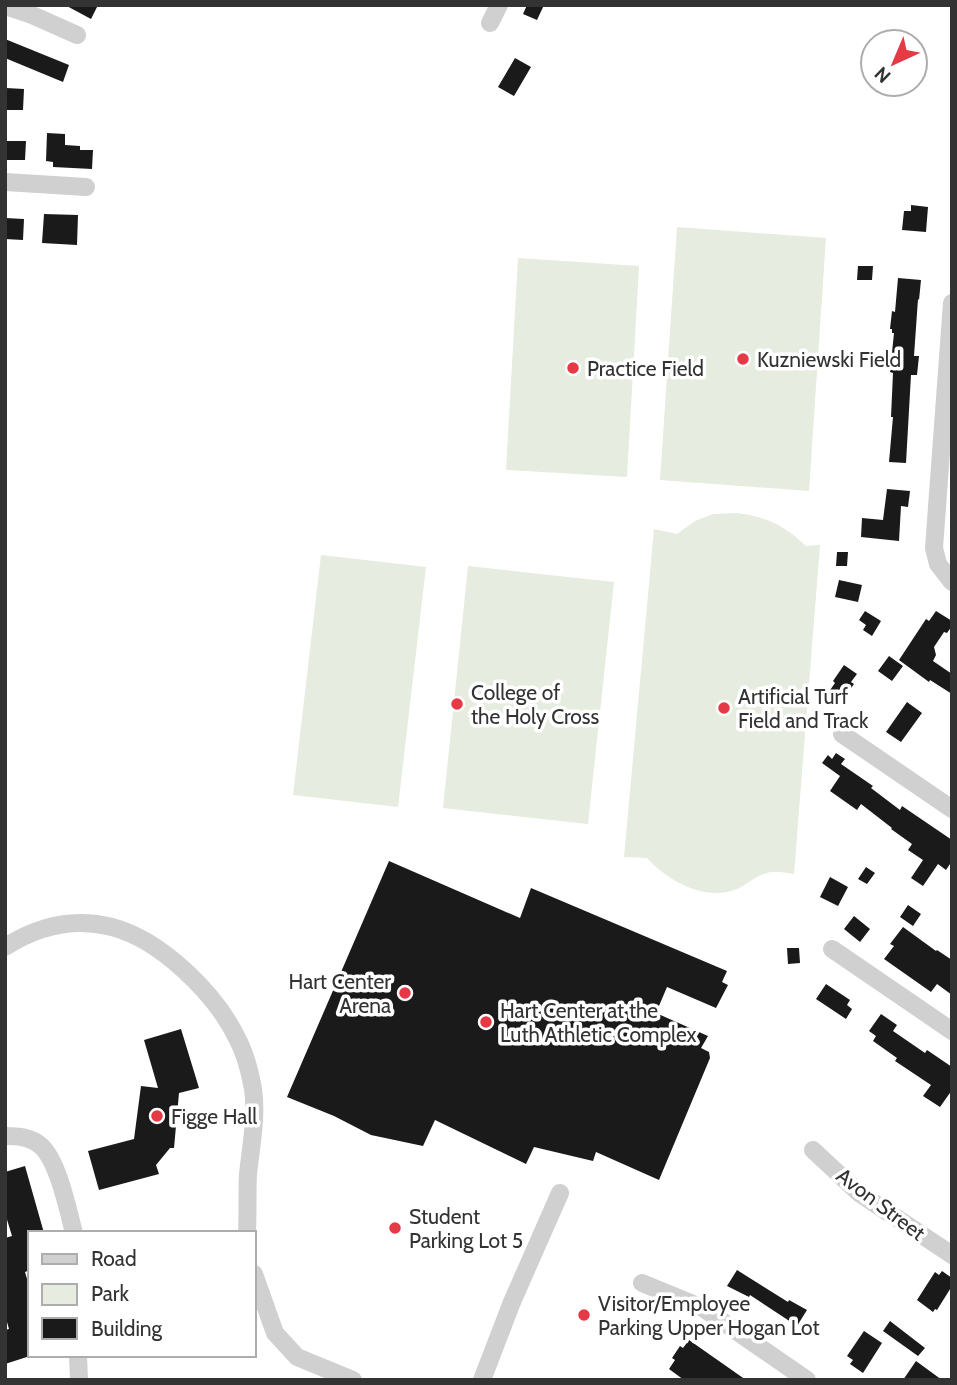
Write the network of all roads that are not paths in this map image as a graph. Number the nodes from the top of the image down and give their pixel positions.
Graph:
1 (499, 5) edge
2 (5, 6) edge
3 (35, 10) edge
4 (491, 23) dead end
5 (77, 36) dead end
6 (5, 182) edge
7 (86, 187) dead end
8 (952, 303) edge
9 (952, 582) edge
10 (842, 734) dead end
11 (952, 809) edge
12 (5, 947) edge
13 (832, 949) dead end
14 (952, 1031) edge
15 (5, 1136) edge
16 (813, 1150) dead end
17 (561, 1193) dead end
18 (73, 1231) edge
19 (247, 1231) edge
20 (952, 1255) edge
21 (256, 1280) edge
22 (642, 1283) dead end
23 (78, 1357) edge
24 (79, 1380) edge
25 (353, 1380) edge
26 (482, 1380) edge
27 (807, 1380) edge

1 - 4 street
2 - 3 street
3 - 5 street
6 - 7 street
8 - 9 street
10 - 11 street
12 - 19 street
13 - 14 street
15 - 18 street
16 - 20 street, Avon Street
17 - 26 street
21 - 25 street
22 - 27 street
23 - 24 street

